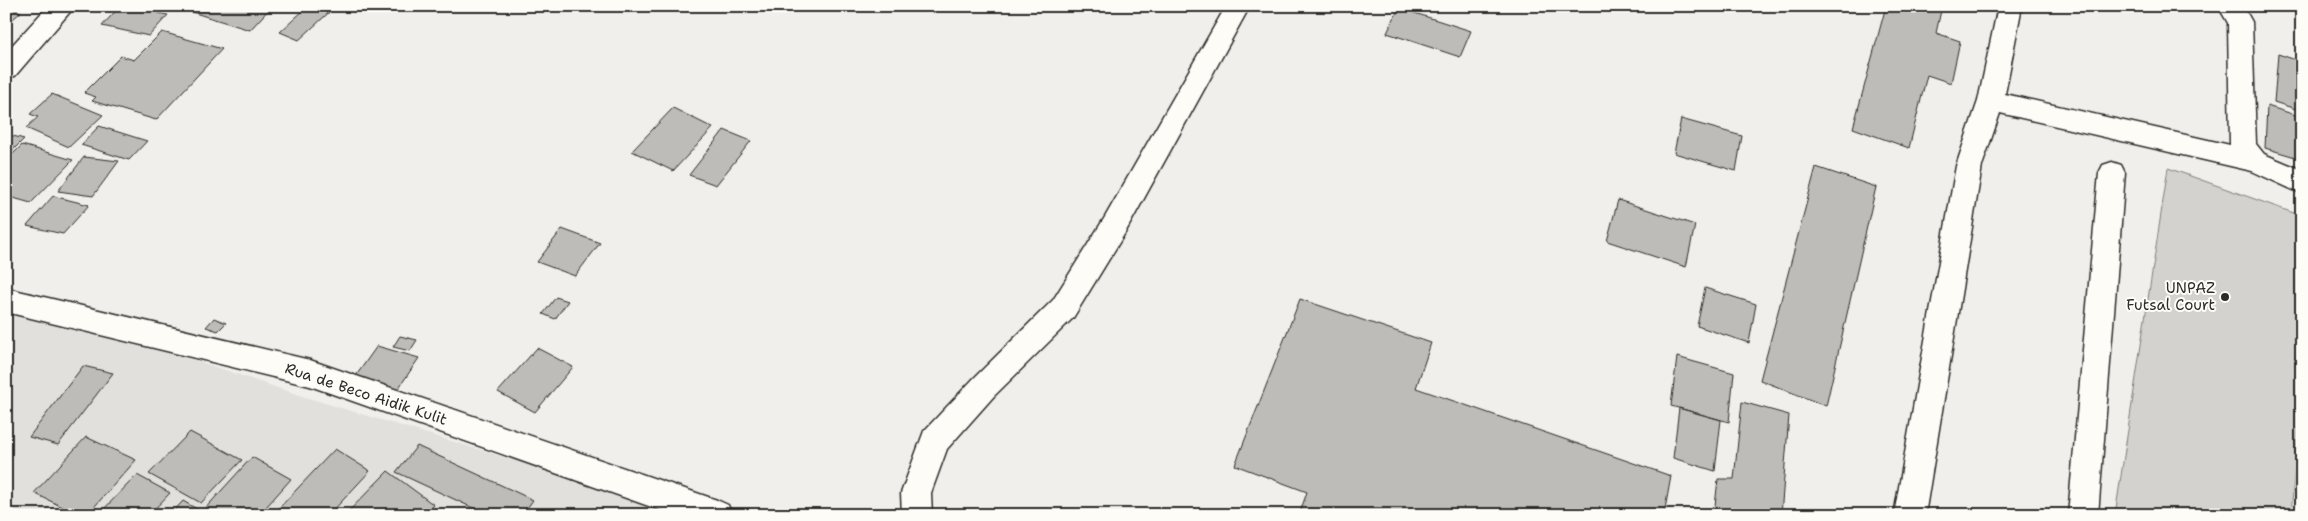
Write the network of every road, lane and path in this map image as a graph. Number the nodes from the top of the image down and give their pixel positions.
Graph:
1 (63, 6) edge
2 (1238, 6) edge
3 (2010, 6) edge
4 (2230, 6) edge
5 (6, 69) edge
6 (1991, 101) junction
7 (2255, 161) junction
8 (2112, 174) dead end
9 (2302, 183) edge
10 (6, 300) edge
11 (1917, 512) edge
12 (717, 515) edge
13 (917, 515) edge
14 (2083, 515) edge

1 - 5 street
2 - 13 street
3 - 6 street
4 - 7 street
6 - 7 street
6 - 11 street
7 - 9 street
8 - 14 street
10 - 12 street, Rua de Beco Aidik Kulit

